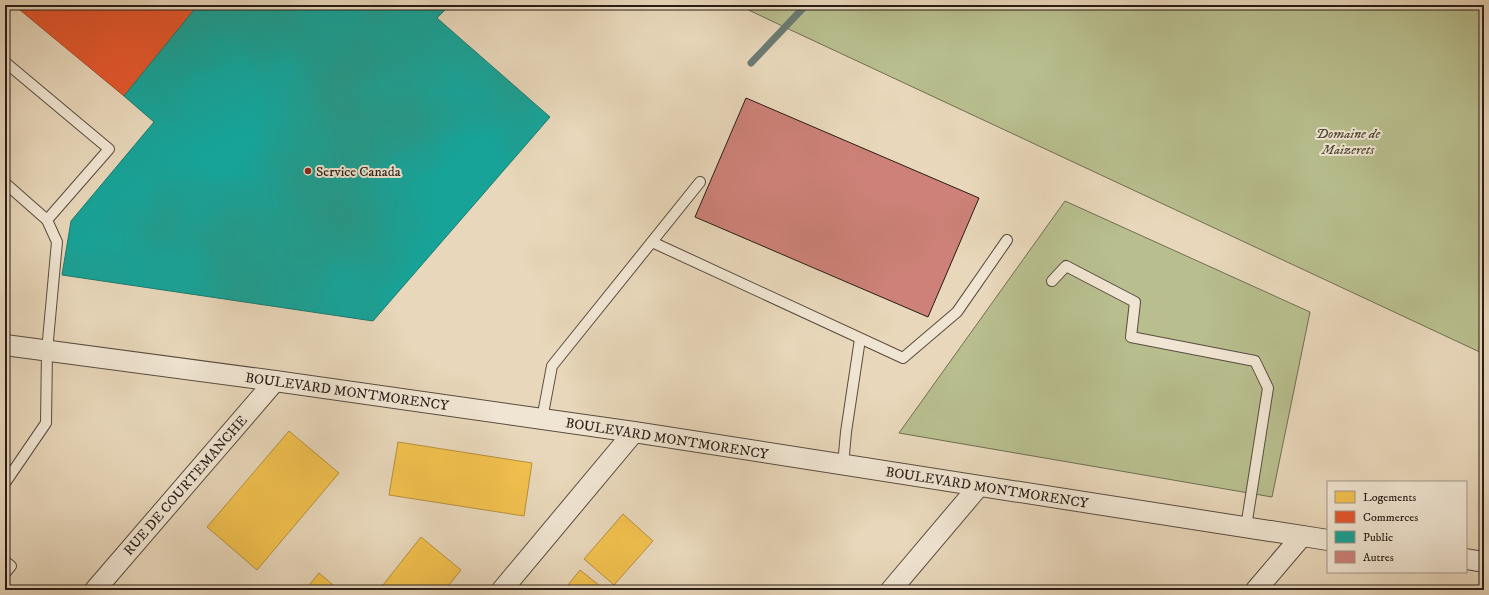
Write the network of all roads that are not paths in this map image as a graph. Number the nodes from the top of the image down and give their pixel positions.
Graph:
1 (5, 62) edge
2 (700, 182) dead end
3 (5, 183) edge
4 (47, 220) junction
5 (1007, 240) dead end
6 (652, 242) junction
7 (1052, 281) dead end
8 (860, 339) junction
9 (5, 345) edge
10 (47, 351) junction
11 (275, 381) junction
12 (542, 419) junction
13 (634, 432) junction
14 (843, 465) junction
15 (5, 483) edge
16 (979, 486) junction
17 (1246, 527) junction
18 (1302, 536) junction
19 (1327, 540) edge
20 (1467, 559) edge
21 (5, 561) edge
22 (1484, 562) edge
23 (5, 573) edge
24 (95, 590) edge
25 (502, 590) edge
26 (891, 590) edge
27 (1256, 590) edge

1 - 4 lane
2 - 6 lane
3 - 4 lane
4 - 10 lane
5 - 8 lane
6 - 8 lane
6 - 12 lane
7 - 17 lane
8 - 14 lane
9 - 10 street, BOULEVARD MONTMORENCY
10 - 11 street, BOULEVARD MONTMORENCY
10 - 15 lane
11 - 12 street, BOULEVARD MONTMORENCY
11 - 24 street, RUE DE COURTEMANCHE
12 - 13 street, BOULEVARD MONTMORENCY
13 - 14 street, BOULEVARD MONTMORENCY
13 - 25 street
14 - 16 street, BOULEVARD MONTMORENCY
16 - 17 street, BOULEVARD MONTMORENCY
16 - 26 street
17 - 18 street, BOULEVARD MONTMORENCY
18 - 19 street, BOULEVARD MONTMORENCY
18 - 27 street
20 - 22 street
21 - 23 lane

